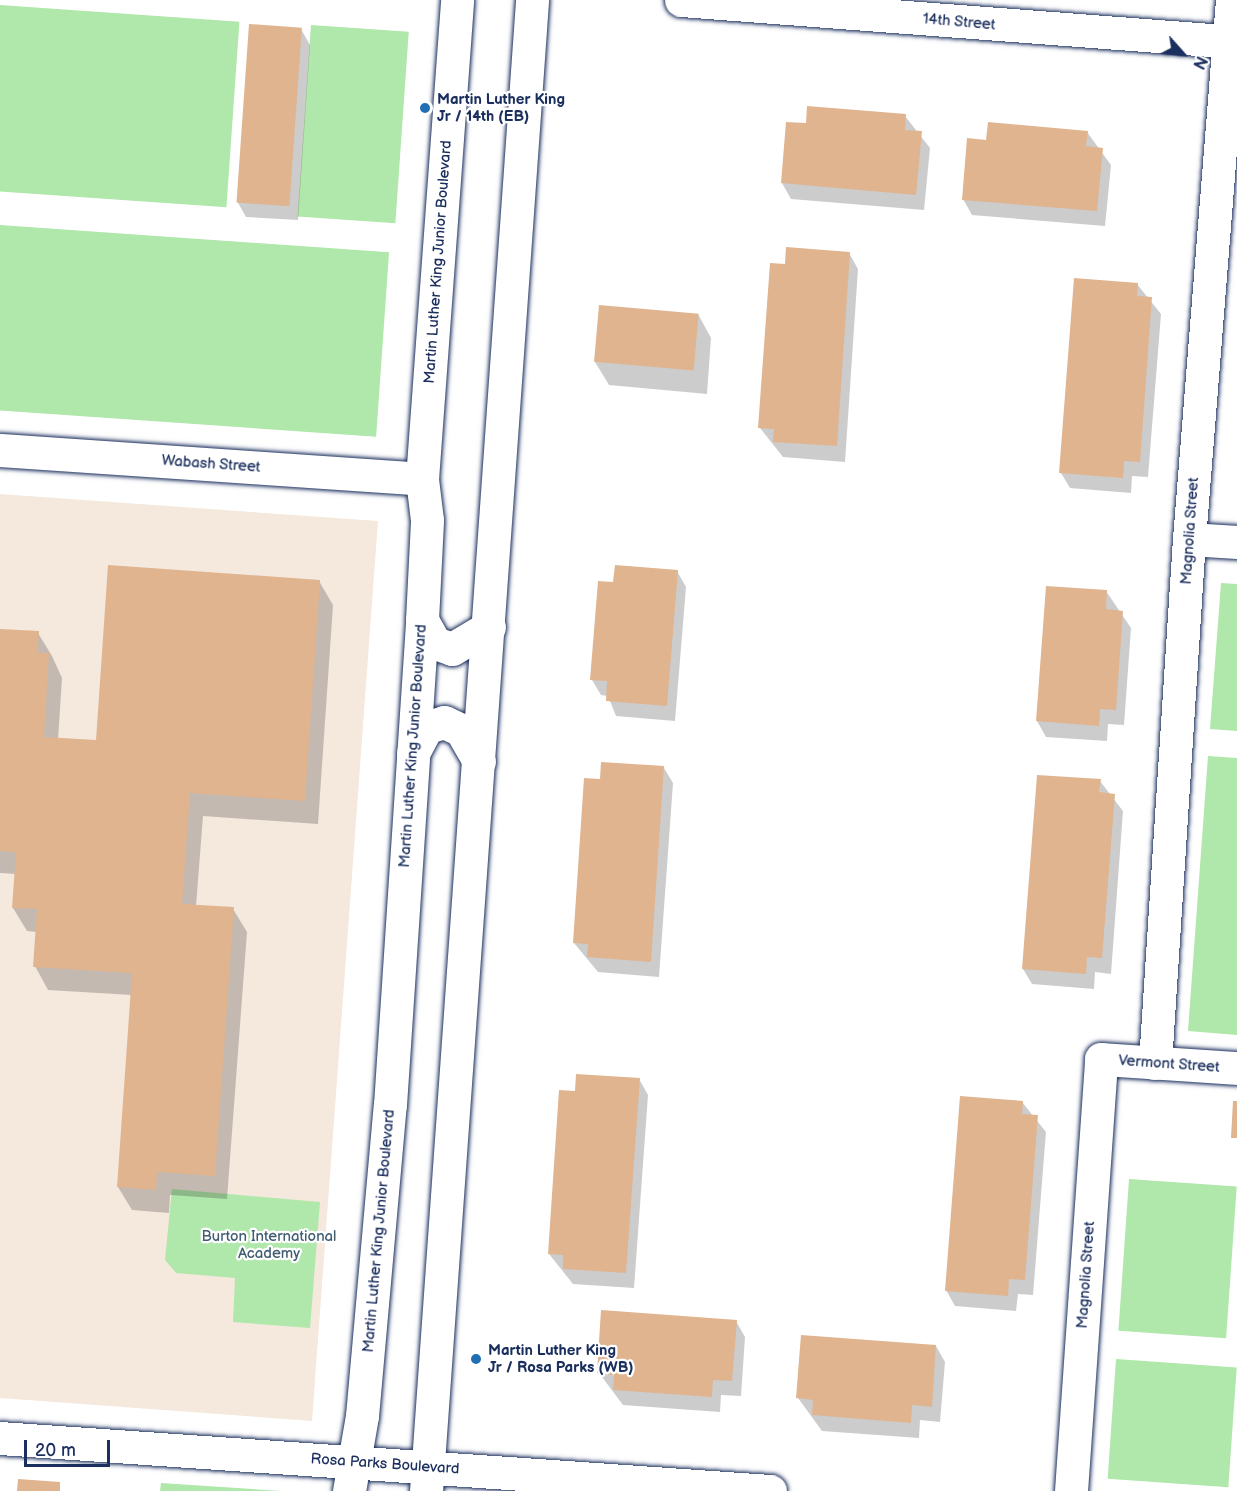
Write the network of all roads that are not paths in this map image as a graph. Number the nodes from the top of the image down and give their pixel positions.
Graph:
1 (457, 0) edge
2 (532, 0) edge
3 (681, 0) edge
4 (1232, 0) edge
5 (1233, 41) edge
6 (0, 450) edge
7 (422, 479) junction
8 (1189, 539) junction
9 (1237, 542) edge
10 (422, 620) junction
11 (489, 627) junction
12 (413, 753) junction
13 (479, 761) junction
14 (1101, 1059) joint
15 (1155, 1063) junction
16 (1237, 1068) edge
17 (0, 1438) edge
18 (350, 1477) edge
19 (427, 1479) edge
20 (732, 1490) edge
21 (770, 1491) edge
22 (1071, 1491) edge

1 - 7 street, Martin Luther King Junior Boulevard
2 - 11 street
3 - 5 street, 14th Street
4 - 5 street, Magnolia Street
5 - 8 street, Magnolia Street
6 - 7 street, Wabash Street
7 - 10 street, Martin Luther King Junior Boulevard
8 - 9 street
8 - 15 street, Magnolia Street
10 - 11 street
10 - 12 street, Martin Luther King Junior Boulevard
11 - 13 street
12 - 13 street
12 - 18 street, Martin Luther King Junior Boulevard
13 - 19 street
14 - 15 street, Vermont Street
14 - 22 street, Magnolia Street
15 - 16 street, Vermont Street
17 - 18 street, Rosa Parks Boulevard
18 - 19 street, Rosa Parks Boulevard
19 - 20 street, Rosa Parks Boulevard
20 - 21 street, Rosa Parks Boulevard

